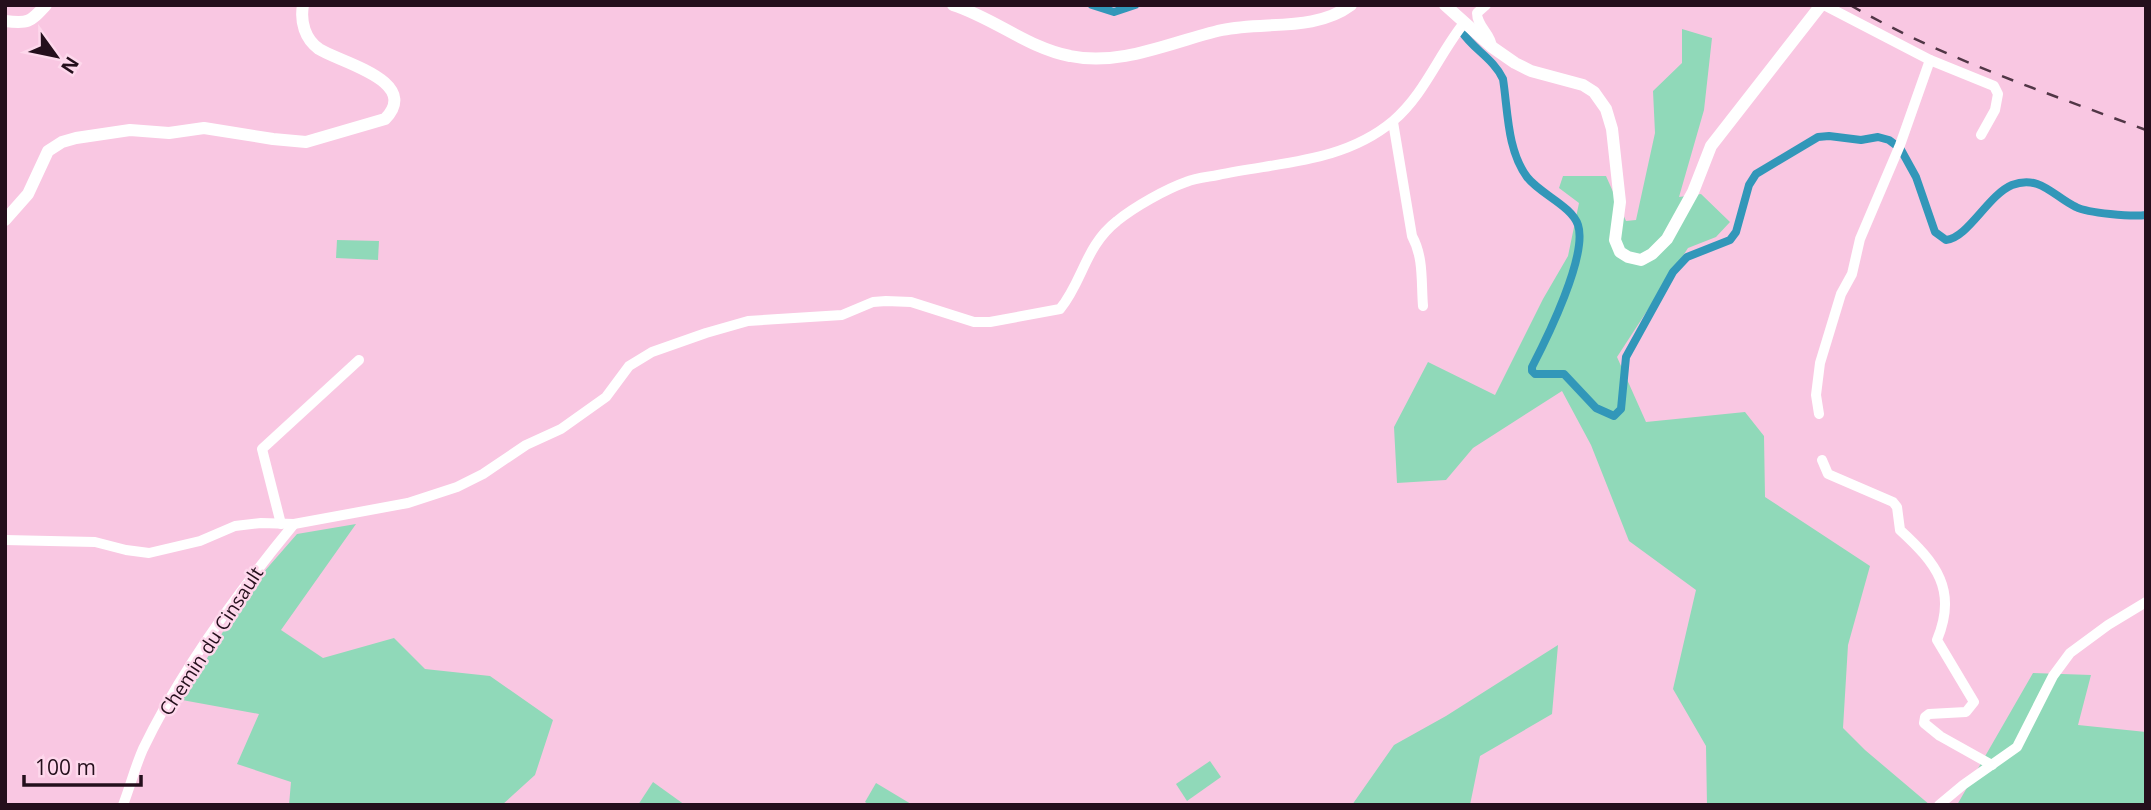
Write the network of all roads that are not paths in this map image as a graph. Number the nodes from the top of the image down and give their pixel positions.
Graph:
1 (46, 5) edge
2 (303, 5) edge
3 (953, 5) edge
4 (1351, 5) edge
5 (1445, 5) edge
6 (1486, 5) edge
7 (1822, 5) edge
8 (5, 21) edge
9 (1464, 23) junction
10 (1492, 47) junction
11 (1930, 60) junction
12 (1392, 122) junction
13 (1980, 135) dead end
14 (5, 220) edge
15 (1423, 306) dead end
16 (359, 360) dead end
17 (1819, 414) dead end
18 (1822, 460) dead end
19 (281, 524) junction
20 (294, 524) junction
21 (5, 540) edge
22 (2146, 602) edge
23 (1992, 765) junction
24 (123, 805) edge
25 (1940, 805) edge

1 - 8 street
2 - 14 street
3 - 4 street
5 - 9 street
6 - 10 street
7 - 10 street
7 - 11 street
9 - 10 street
9 - 12 street
11 - 13 street
11 - 17 street
12 - 15 street
12 - 20 street
16 - 19 street
18 - 23 street
19 - 20 street
19 - 21 street
20 - 24 street, Chemin du Cinsault
22 - 23 street
23 - 25 street

